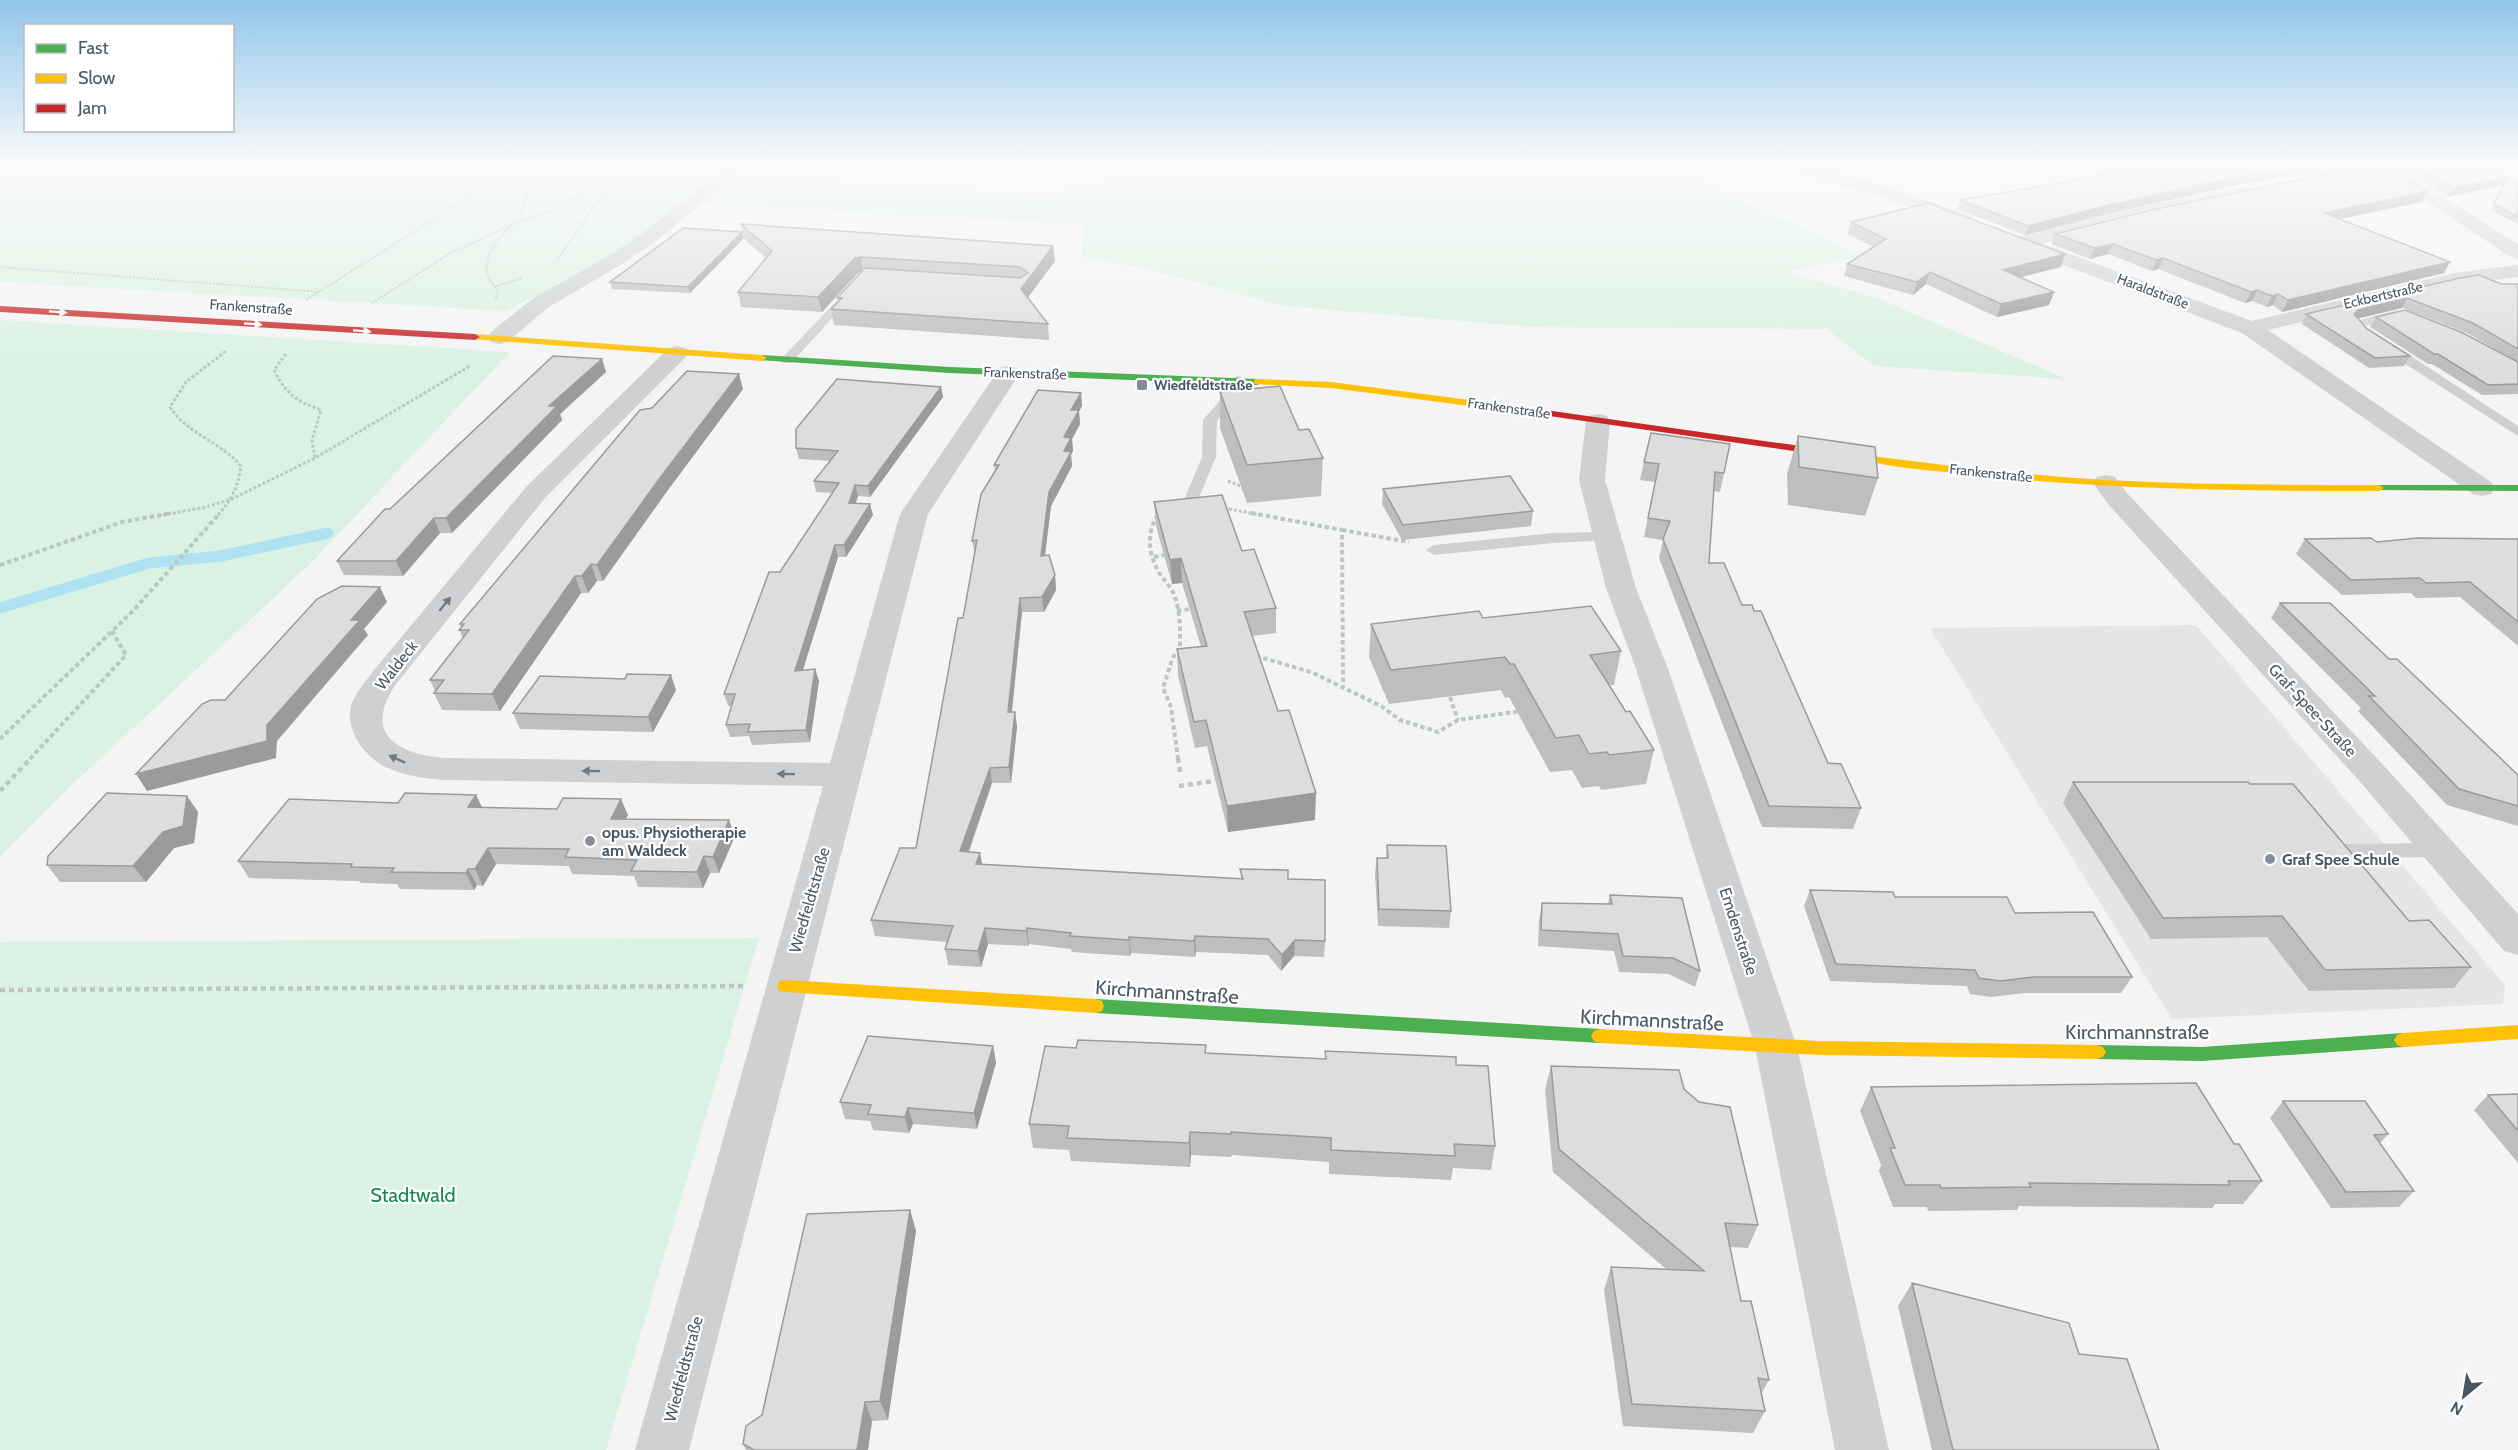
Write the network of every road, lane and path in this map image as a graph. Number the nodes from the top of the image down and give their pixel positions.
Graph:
1 (413, 232) edge
2 (497, 232) edge
3 (505, 232) edge
4 (576, 232) edge
5 (655, 232) edge
6 (2063, 232) edge
7 (2482, 232) edge
8 (2002, 235) edge
9 (2024, 243) junction
10 (2518, 253) edge
11 (555, 262) dead end
12 (0, 267) edge
13 (2518, 271) edge
14 (528, 277) dead end
15 (496, 286) junction
16 (856, 286) edge
17 (320, 292) junction
18 (304, 301) dead end
19 (492, 308) dead end
20 (0, 309) edge
21 (355, 315) joint
22 (2411, 317) edge
23 (265, 325) junction
24 (2250, 328) junction
25 (331, 329) junction
26 (499, 337) junction
27 (678, 353) junction
28 (788, 360) junction
29 (476, 363) dead end
30 (1008, 373) junction
31 (1239, 380) junction
32 (1598, 421) junction
33 (2518, 432) edge
34 (315, 458) junction
35 (2106, 483) junction
36 (2482, 488) junction
37 (2518, 488) edge
38 (232, 499) junction
39 (1190, 502) junction
40 (1342, 530) junction
41 (1606, 537) junction
42 (1434, 550) joint
43 (1164, 555) edge
44 (1154, 557) junction
45 (0, 565) edge
46 (1190, 609) edge
47 (1177, 611) junction
48 (112, 632) junction
49 (1180, 650) junction
50 (1190, 650) edge
51 (1254, 656) edge
52 (1342, 687) junction
53 (1450, 697) edge
54 (1529, 710) edge
55 (1458, 720) junction
56 (0, 739) edge
57 (1180, 772) dead end
58 (844, 775) junction
59 (1215, 781) edge
60 (1179, 786) dead end
61 (0, 791) edge
62 (2439, 850) junction
63 (2343, 851) edge
64 (2518, 940) edge
65 (785, 986) junction
66 (0, 990) edge
67 (2518, 1032) edge
68 (1776, 1047) junction
69 (662, 1450) edge
70 (1862, 1450) edge

1 - 17 path
2 - 21 path
3 - 15 path
4 - 11 path
5 - 26 street
6 - 9 street
7 - 10 street
8 - 9 street, Haraldstraße
9 - 24 street, Haraldstraße
12 - 17 path
13 - 24 street, Eckbertstraße
14 - 15 path
15 - 19 path
16 - 28 lane
17 - 18 path
20 -> 23 main road, Frankenstraße
21 - 26 main road, Frankenstraße
22 - 33 lane
23 - 25 main road, Frankenstraße
23 - 38 path
24 - 36 street, Haraldstraße
25 -> 26 main road, Frankenstraße
25 - 34 path
26 - 27 main road, Frankenstraße
27 - 28 main road, Frankenstraße
58 -> 27 street, Waldeck
28 - 30 main road, Frankenstraße
29 - 34 path
30 - 31 main road, Frankenstraße
30 - 58 street, Wiedfeldtstraße
31 - 32 main road, Frankenstraße
31 - 39 lane
32 - 35 main road, Frankenstraße
32 - 41 street, Emdenstraße
34 - 38 path
35 - 36 main road, Frankenstraße
35 - 62 street, Graf-Spee-Straße
36 - 37 main road, Frankenstraße
38 - 45 path
38 - 48 path
39 - 40 path
39 - 44 path
40 - 42 path
40 - 52 path
41 - 42 lane
41 - 68 street, Emdenstraße
43 - 44 path
44 - 47 path
46 - 47 path
47 - 49 path
48 - 56 path
48 - 61 path
49 - 50 path
49 - 57 path
51 - 52 path
52 - 55 path
53 - 55 path
54 - 55 path
58 - 65 street, Wiedfeldtstraße
59 - 60 path
62 - 63 lane
62 - 64 street, Graf-Spee-Straße
65 - 66 path
65 - 68 main road, Kirchmannstraße
65 - 69 street, Wiedfeldtstraße
67 - 68 main road, Kirchmannstraße
68 - 70 street, Emdenstraße

